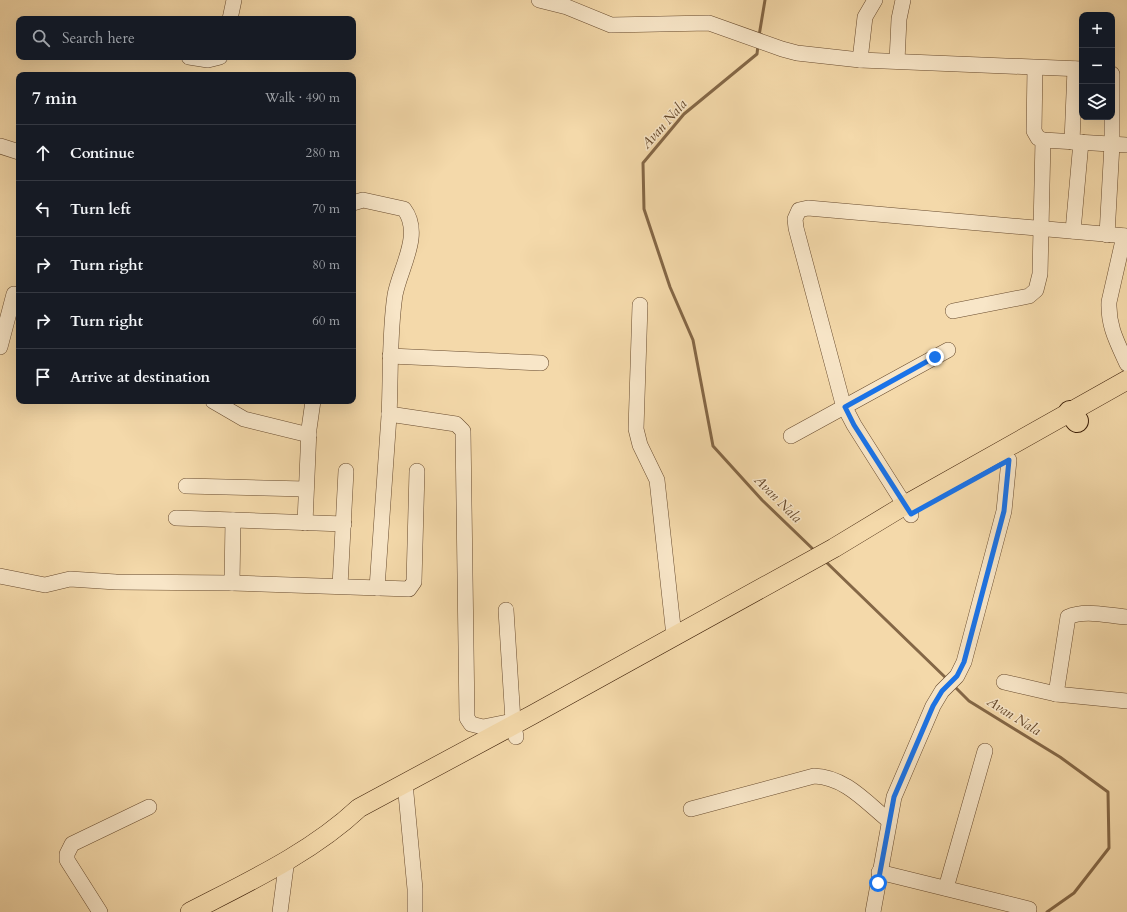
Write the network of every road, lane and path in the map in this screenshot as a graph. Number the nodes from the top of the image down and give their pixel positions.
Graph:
1 (234, 0) edge
2 (539, 0) edge
3 (875, 0) edge
4 (903, 0) edge
5 (231, 16) edge
6 (860, 60) junction
7 (897, 61) junction
8 (1034, 68) junction
9 (1079, 69) edge
10 (1113, 84) edge
11 (1043, 140) junction
12 (1077, 142) junction
13 (1120, 144) edge
14 (0, 146) edge
15 (16, 151) edge
16 (356, 202) edge
17 (1041, 228) junction
18 (1074, 231) junction
19 (1107, 235) junction
20 (1125, 236) edge
21 (14, 294) dead end
22 (640, 305) dead end
23 (953, 311) dead end
24 (0, 347) edge
25 (948, 350) dead end
26 (390, 356) junction
27 (541, 363) dead end
28 (1127, 364) edge
29 (1127, 380) edge
30 (1127, 393) edge
31 (219, 404) edge
32 (313, 404) edge
33 (845, 407) junction
34 (389, 414) junction
35 (1073, 417) junction
36 (309, 435) junction
37 (791, 436) dead end
38 (1009, 460) junction
39 (346, 471) dead end
40 (417, 471) dead end
41 (186, 486) dead end
42 (306, 489) junction
43 (908, 510) junction
44 (176, 518) dead end
45 (233, 520) junction
46 (305, 523) junction
47 (344, 524) junction
48 (0, 576) edge
49 (789, 577) junction
50 (232, 583) junction
51 (340, 586) junction
52 (377, 588) junction
53 (506, 610) dead end
54 (1127, 617) edge
55 (674, 636) junction
56 (1004, 682) dead end
57 (1056, 694) junction
58 (1127, 701) edge
59 (514, 728) junction
60 (985, 751) dead end
61 (406, 789) junction
62 (149, 807) dead end
63 (691, 809) dead end
64 (888, 820) junction
65 (287, 859) junction
66 (879, 872) junction
67 (946, 888) junction
68 (1029, 909) dead end
69 (200, 910) edge
70 (100, 912) edge
71 (280, 912) edge
72 (416, 912) edge
73 (873, 912) edge

1 - 5 street
2 - 6 street
3 - 6 street
4 - 7 street
6 - 7 street
7 - 8 street
8 - 9 street
8 - 11 street
9 - 12 street
10 - 13 street
11 - 12 street
11 - 17 street
12 - 13 street
12 - 18 street
13 - 19 street
14 - 15 street
16 - 26 street
17 - 18 street
17 - 23 street
17 - 33 street
18 - 19 street
19 - 20 street
20 - 28 street
21 - 24 street
22 - 55 street
25 - 33 street
26 - 27 street
26 - 34 street
29 - 35 main road
30 - 35 main road
31 - 36 street
32 - 36 street
33 - 37 street
33 - 43 street
34 - 52 street
34 - 59 street
35 - 38 main road
35 - 43 main road
36 - 42 street
38 - 43 main road
38 - 64 street
39 - 47 street
40 - 52 street
41 - 42 street
42 - 46 street
43 - 49 main road
44 - 45 street
45 - 46 street
45 - 50 street
46 - 47 street
47 - 51 street
48 - 50 street
49 - 55 main road
49 - 59 main road
50 - 51 street
51 - 52 street
53 - 59 street
54 - 57 street
55 - 59 main road
56 - 57 street
57 - 58 street
59 - 61 main road
60 - 67 street
61 - 65 main road
61 - 72 street
62 - 70 street
63 - 64 street
64 - 66 street
65 - 69 main road
65 - 71 street
66 - 67 street
66 - 73 street
67 - 68 street

